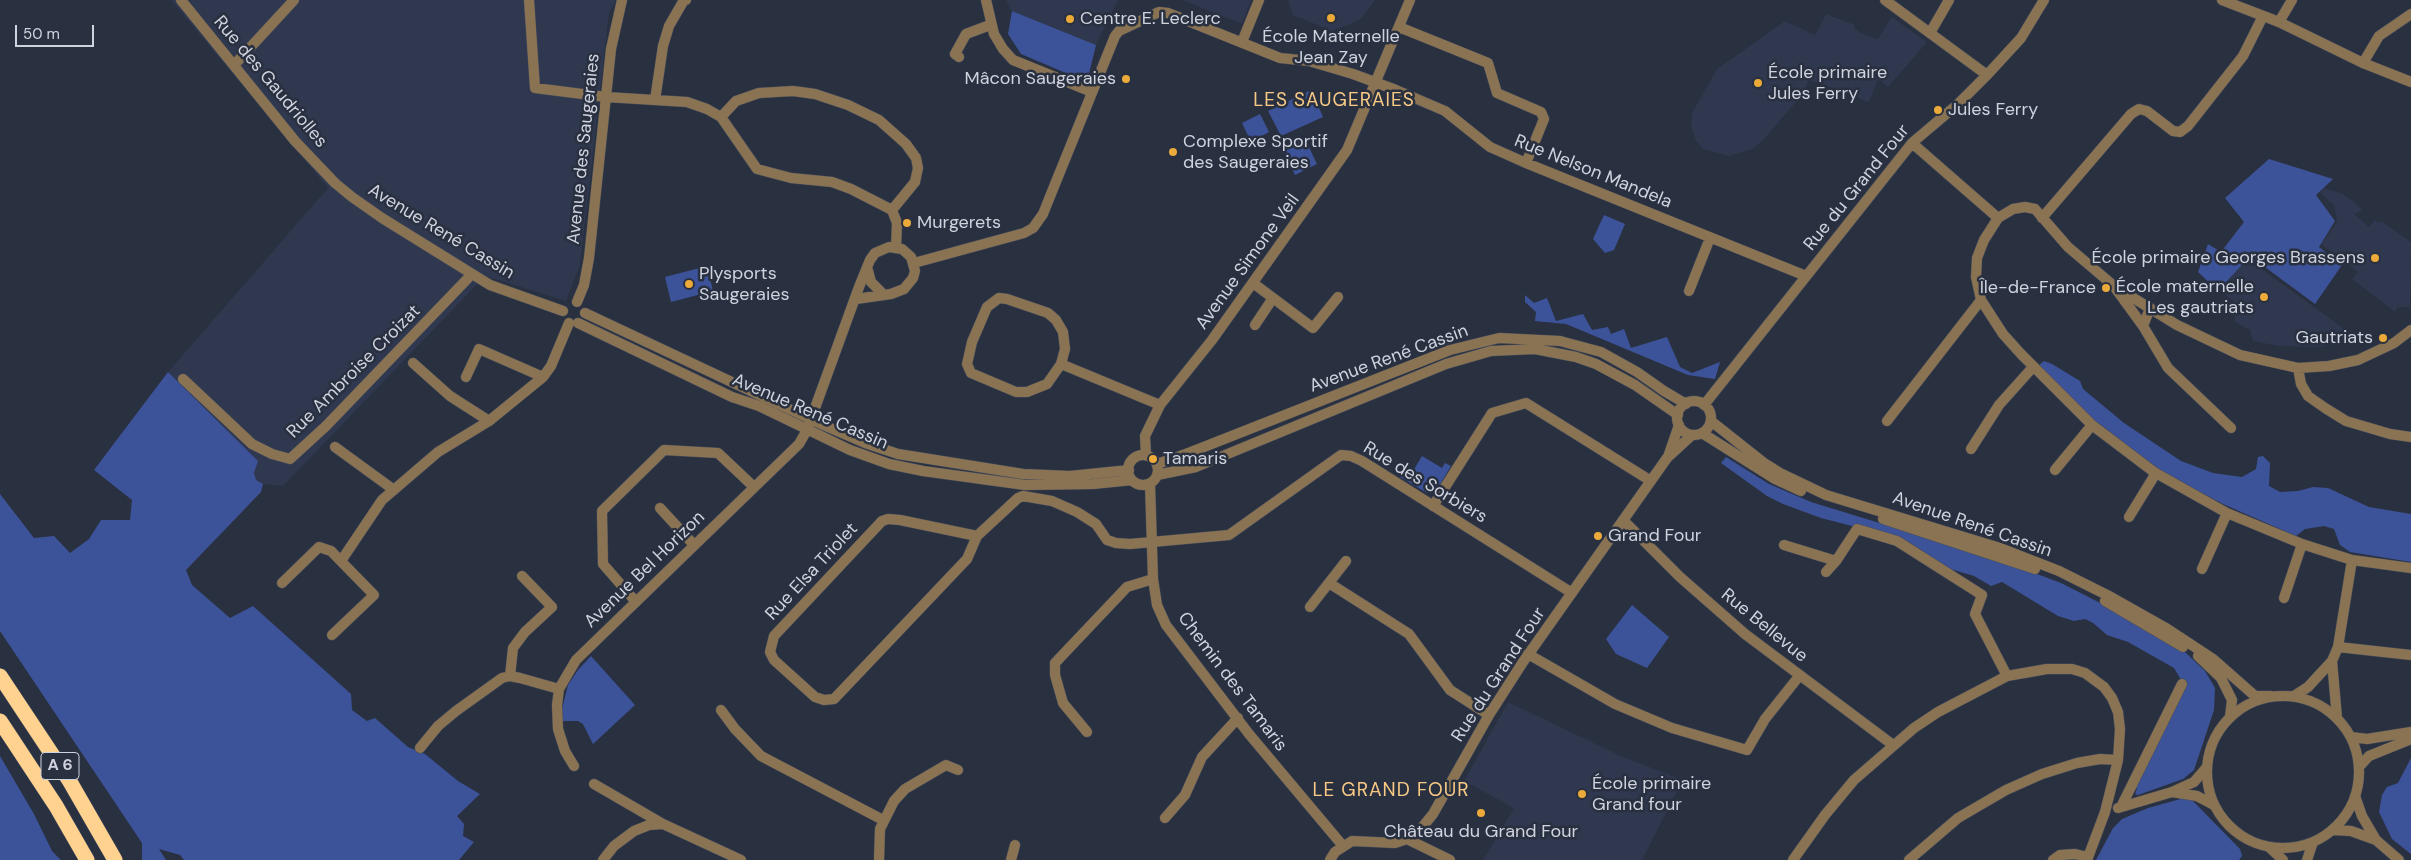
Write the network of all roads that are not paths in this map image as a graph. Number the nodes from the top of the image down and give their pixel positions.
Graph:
1 (181, 0) edge
2 (294, 0) edge
3 (529, 0) edge
4 (622, 0) edge
5 (686, 0) edge
6 (986, 0) edge
7 (1259, 0) edge
8 (1410, 0) edge
9 (1885, 0) edge
10 (1949, 0) edge
11 (2044, 0) edge
12 (2222, 0) edge
13 (2292, 0) edge
14 (2411, 14) edge
15 (2263, 16) junction
16 (2279, 22) junction
17 (990, 25) junction
18 (1399, 27) junction
19 (1930, 32) junction
20 (1242, 42) junction
21 (959, 56) dead end
22 (2362, 63) junction
23 (235, 64) junction
24 (1987, 75) junction
25 (1376, 82) junction
26 (2411, 82) edge
27 (1092, 92) junction
28 (606, 98) junction
29 (655, 100) junction
30 (721, 117) junction
31 (1912, 143) junction
32 (1526, 163) junction
33 (335, 183) joint
34 (892, 210) junction
35 (1998, 218) junction
36 (2042, 218) junction
37 (1710, 238) junction
38 (896, 247) junction
39 (914, 263) junction
40 (867, 267) junction
41 (472, 274) junction
42 (1806, 276) junction
43 (1253, 283) junction
44 (2114, 286) junction
45 (1689, 291) dead end
46 (883, 294) junction
47 (1338, 297) dead end
48 (1273, 298) junction
49 (856, 299) junction
50 (1981, 300) junction
51 (577, 302) junction
52 (2150, 308) junction
53 (563, 311) junction
54 (585, 313) junction
55 (573, 323) junction
56 (1255, 325) dead end
57 (2143, 326) junction
58 (2409, 336) edge
59 (413, 363) dead end
60 (1060, 364) junction
61 (2033, 367) junction
62 (2298, 368) junction
63 (466, 377) dead end
64 (543, 377) junction
65 (183, 379) dead end
66 (1686, 404) junction
67 (1160, 405) junction
68 (1704, 405) junction
69 (810, 419) junction
70 (1678, 420) junction
71 (1711, 420) junction
72 (490, 421) junction
73 (1888, 421) dead end
74 (2092, 425) junction
75 (2231, 428) dead end
76 (807, 430) junction
77 (1697, 434) junction
78 (2411, 437) edge
79 (335, 447) dead end
80 (1971, 449) dead end
81 (1146, 456) junction
82 (1667, 458) junction
83 (1157, 464) junction
84 (2055, 470) dead end
85 (2156, 473) junction
86 (1130, 475) junction
87 (1157, 475) junction
88 (1651, 481) junction
89 (1150, 484) junction
90 (754, 487) junction
91 (394, 490) junction
92 (1433, 506) junction
93 (660, 508) dead end
94 (2227, 513) junction
95 (2129, 517) dead end
96 (1623, 520) junction
97 (977, 536) junction
98 (1150, 542) junction
99 (2302, 544) junction
100 (694, 545) junction
101 (1784, 545) dead end
102 (2352, 560) junction
103 (341, 561) junction
104 (1346, 561) dead end
105 (1836, 561) junction
106 (2411, 568) edge
107 (2202, 569) dead end
108 (1826, 572) dead end
109 (522, 576) dead end
110 (1153, 579) junction
111 (282, 583) dead end
112 (1329, 583) junction
113 (1572, 593) junction
114 (2284, 598) dead end
115 (636, 602) junction
116 (1310, 607) dead end
117 (332, 636) dead end
118 (2338, 647) junction
119 (1528, 654) junction
120 (2411, 655) edge
121 (2332, 661) junction
122 (1800, 675) junction
123 (0, 676) edge
124 (510, 676) junction
125 (2007, 676) junction
126 (2182, 684) dead end
127 (559, 690) junction
128 (2271, 696) junction
129 (2294, 696) junction
130 (721, 710) dead end
131 (1490, 715) junction
132 (2230, 717) junction
133 (1238, 718) junction
134 (2337, 718) junction
135 (0, 720) edge
136 (1087, 732) dead end
137 (2411, 732) edge
138 (2351, 737) junction
139 (2411, 740) edge
140 (1893, 745) junction
141 (420, 748) dead end
142 (2118, 760) junction
143 (574, 766) dead end
144 (2206, 767) junction
145 (2359, 767) junction
146 (958, 770) dead end
147 (594, 784) dead end
148 (2172, 792) junction
149 (2355, 796) junction
150 (2214, 805) junction
151 (2120, 807) junction
152 (2105, 812) junction
153 (1165, 818) dead end
154 (883, 820) junction
155 (663, 824) junction
156 (2332, 830) junction
157 (1407, 839) junction
158 (2376, 840) junction
159 (2313, 842) junction
160 (1015, 845) dead end
161 (1343, 846) junction
162 (2269, 847) junction
163 (2087, 859) edge
164 (87, 860) edge
165 (115, 860) edge
166 (603, 860) edge
167 (741, 860) edge
168 (879, 860) edge
169 (1011, 860) edge
170 (1330, 860) edge
171 (1450, 860) edge
172 (1793, 860) edge
173 (1908, 860) edge
174 (2053, 860) edge
175 (2283, 860) edge
176 (2306, 860) edge
177 (2399, 860) edge

1 - 23 street, Rue des Gaudriolles
2 - 23 street
3 - 28 street
4 - 28 street, Avenue des Saugeraies
5 - 29 street
6 - 17 street
7 - 20 street
8 - 18 street, Avenue Simone Veil
9 - 19 street
10 - 19 street
11 - 24 street, Rue du Grand Four
12 - 15 street
13 - 16 street
14 - 22 street
15 - 16 street
15 - 36 street
16 - 22 street
17 - 21 street
17 - 27 street
18 - 25 street, Avenue Simone Veil
18 - 32 street
19 - 24 street
20 - 25 street, Rue Nelson Mandela
20 - 27 street, Rue Nelson Mandela
22 - 26 street
23 - 33 street, Rue des Gaudriolles
24 - 31 street, Rue du Grand Four
25 - 32 street, Rue Nelson Mandela
25 - 43 street, Avenue Simone Veil
27 - 39 street, Rue Nelson Mandela
28 - 29 street
28 - 51 street, Avenue des Saugeraies
29 - 30 street
30 - 34 street
30 - 34 street
31 - 35 street
31 - 42 street, Rue du Grand Four
32 - 37 street, Rue Nelson Mandela
33 - 41 street, Avenue René Cassin
34 - 38 street
35 - 36 street
35 - 50 street
36 - 44 street
37 - 42 street, Rue Nelson Mandela
37 - 45 street
38 - 39 street
38 - 40 street
39 - 46 street
40 - 46 street
40 - 49 street, Avenue Bel Horizon
41 - 53 street, Avenue René Cassin
41 - 65 street, Rue Ambroise Croizat
42 - 68 street, Rue du Grand Four
43 - 48 street
43 - 67 street, Avenue Simone Veil
44 - 52 street
44 - 57 street
46 - 49 street
47 - 48 street
48 - 56 street
49 - 69 street, Avenue Bel Horizon
50 - 61 street
50 - 73 street
51 - 53 street
51 - 54 street
52 - 57 street
52 - 62 street
53 - 55 street
54 - 55 street
54 - 69 street, Avenue René Cassin
55 - 64 street
55 - 76 street, Avenue René Cassin
57 - 75 street
58 - 62 street
59 - 72 street
60 - 60 street
60 - 67 street
61 - 74 street
61 - 80 street
62 - 78 street
63 - 64 street
64 - 72 street
66 - 68 street
66 - 70 street
66 - 83 street, Avenue René Cassin
67 - 81 street, Avenue Simone Veil
68 - 71 street
69 - 76 street, Avenue Bel Horizon
69 - 86 street, Avenue René Cassin
70 - 77 street
70 - 82 street, Rue du Grand Four
70 - 87 street, Avenue René Cassin
71 - 77 street
71 - 128 street, Avenue René Cassin
72 - 91 street
74 - 84 street
74 - 85 street
76 - 86 street, Avenue René Cassin
76 - 90 street, Avenue Bel Horizon
77 - 82 street, Rue du Grand Four
77 - 132 street, Avenue René Cassin
79 - 91 street
81 - 83 street
81 - 86 street
82 - 88 street, Rue du Grand Four
83 - 87 street
85 - 94 street
85 - 95 street
86 - 89 street
87 - 89 street
88 - 92 street
88 - 96 street, Rue du Grand Four
89 - 98 street, Chemin des Tamaris
90 - 100 street, Avenue Bel Horizon
90 - 115 street
91 - 103 street
92 - 98 street, Rue des Sorbiers
92 - 113 street, Rue des Sorbiers
93 - 100 street
94 - 99 street
94 - 107 street
96 - 113 street, Rue du Grand Four
96 - 122 street, Rue Bellevue
97 - 97 street, Rue Elsa Triolet
97 - 98 street, Rue Elsa Triolet
98 - 110 street, Chemin des Tamaris
99 - 102 street
99 - 114 street
100 - 115 street, Avenue Bel Horizon
101 - 105 street
102 - 106 street
102 - 118 street
103 - 111 street
103 - 117 street
104 - 112 street
105 - 108 street
105 - 125 street
109 - 124 street
110 - 133 street, Chemin des Tamaris
110 - 136 street
112 - 116 street
112 - 131 street
113 - 119 street, Rue du Grand Four
115 - 127 street, Avenue Bel Horizon
118 - 120 street
118 - 121 street
119 - 122 street
119 - 131 street, Rue du Grand Four
121 - 129 street
121 - 134 street
122 - 140 street, Rue Bellevue
123 - 165 highway, A 6
124 - 127 street
124 - 141 street
125 - 140 street
125 - 142 street
126 - 151 street
127 - 143 street, Avenue Bel Horizon
128 - 129 street
128 - 132 street
129 - 134 street
130 - 154 street
131 - 157 street, Rue du Grand Four
132 - 144 street
133 - 153 street
133 - 161 street, Chemin des Tamaris
134 - 138 street
135 - 164 highway, A 6
137 - 138 street
138 - 145 street
139 - 145 street
140 - 172 street
142 - 152 street
142 - 173 street
144 - 148 street
144 - 150 street
145 - 149 street
146 - 154 street
147 - 155 street
148 - 150 street
148 - 151 street
149 - 156 street
149 - 158 street
150 - 162 street
151 - 152 street
152 - 163 street
154 - 168 street
155 - 166 street
155 - 167 street
156 - 158 street
156 - 159 street
157 - 161 street
157 - 171 street
158 - 177 street
159 - 162 street
159 - 176 street
160 - 169 street
161 - 170 street
162 - 175 street
163 - 174 street

